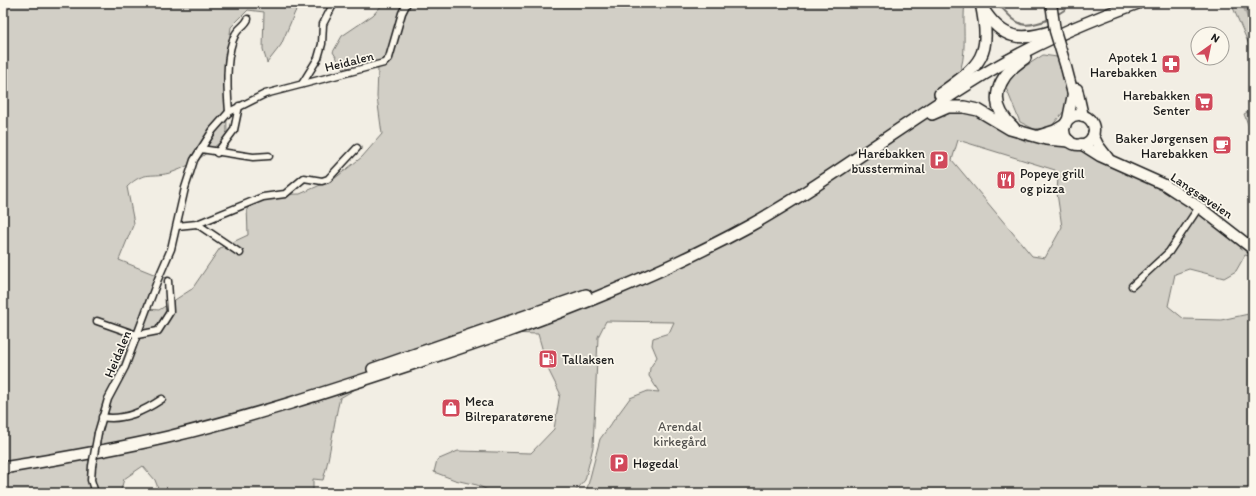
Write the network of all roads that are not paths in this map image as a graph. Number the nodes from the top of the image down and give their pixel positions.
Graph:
1 (334, 3) edge
2 (407, 3) edge
3 (1051, 3) edge
4 (1055, 3) edge
5 (1122, 3) edge
6 (1138, 3) edge
7 (982, 5) edge
8 (248, 19) dead end
9 (1072, 27) junction
10 (1068, 66) junction
11 (302, 84) junction
12 (929, 102) junction
13 (239, 106) junction
14 (229, 112) junction
15 (1084, 116) junction
16 (1066, 122) junction
17 (1018, 131) junction
18 (1093, 134) junction
19 (891, 136) junction
20 (1038, 136) junction
21 (1069, 141) junction
22 (1081, 144) junction
23 (357, 148) dead end
24 (200, 149) junction
25 (218, 153) junction
26 (269, 156) dead end
27 (1110, 159) junction
28 (1199, 207) junction
29 (197, 224) junction
30 (177, 226) junction
31 (1253, 249) edge
32 (240, 253) dead end
33 (168, 280) dead end
34 (1132, 286) dead end
35 (97, 321) dead end
36 (137, 335) junction
37 (162, 399) dead end
38 (102, 417) junction
39 (3, 463) edge
40 (3, 468) edge
41 (95, 493) edge

1 - 11 street, Heidalen
2 - 11 street, Heidalen
3 - 10 main road, bridge
4 - 10 main road
5 - 9 highway
6 - 9 highway
7 - 9 highway
7 - 12 highway
8 - 14 street
9 - 12 highway
9 - 17 highway
9 - 19 highway
10 - 15 main road
10 - 16 main road
11 - 13 street, Heidalen
12 - 39 highway
13 - 14 street, Heidalen
13 - 25 street
14 - 24 street, Heidalen
15 - 16 main road
15 - 18 main road
16 - 20 highway
16 - 21 main road
17 - 19 highway
17 - 20 highway
18 - 22 main road
18 - 27 main road, Langsæveien
19 - 40 highway
20 - 21 highway
21 - 22 main road
22 - 27 main road, Langsæveien
23 - 29 street
24 - 25 street
24 - 30 street, Heidalen
25 - 26 street
27 - 28 main road, Langsæveien
28 - 31 main road, Langsæveien
28 - 34 street
29 - 30 street
29 - 32 street
30 - 36 street, Heidalen
33 - 36 street
35 - 36 street
36 - 38 street, Heidalen
37 - 38 street
38 - 41 street, Heidalen, bridge

